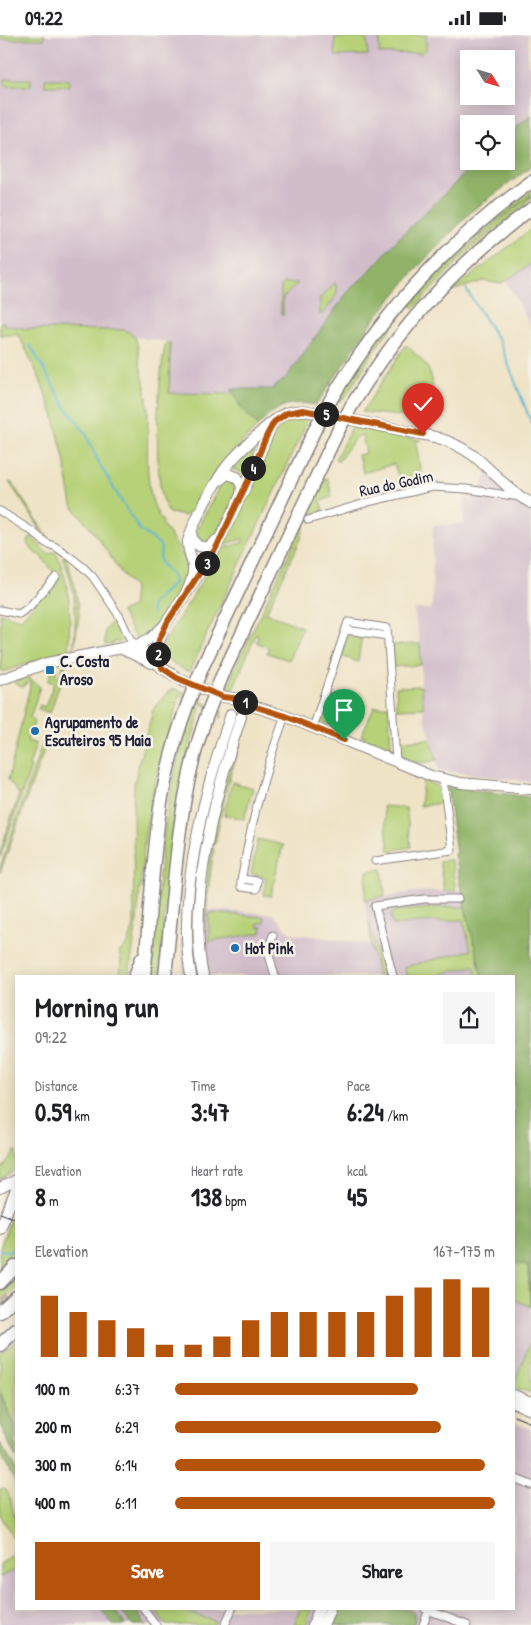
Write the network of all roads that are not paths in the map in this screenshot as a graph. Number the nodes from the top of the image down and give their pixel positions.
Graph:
1 (531, 182) edge
2 (531, 209) edge
3 (274, 422) junction
4 (216, 484) junction
5 (240, 496) junction
6 (520, 497) junction
7 (531, 503) edge
8 (0, 511) edge
9 (308, 520) dead end
10 (191, 533) junction
11 (220, 535) junction
12 (56, 577) dead end
13 (187, 592) junction
14 (0, 610) edge
15 (168, 621) junction
16 (137, 645) junction
17 (121, 649) junction
18 (162, 668) junction
19 (1, 678) edge
20 (223, 697) junction
21 (235, 699) junction
22 (230, 711) junction
23 (245, 711) junction
24 (285, 716) junction
25 (313, 728) junction
26 (396, 761) junction
27 (443, 779) junction
28 (531, 789) edge
29 (375, 861) dead end
30 (242, 879) dead end
31 (458, 899) dead end
32 (171, 913) junction
33 (273, 935) dead end
34 (147, 949) junction
35 (135, 975) edge
36 (144, 975) edge
37 (165, 975) edge
38 (174, 975) edge
39 (191, 975) edge
40 (202, 975) edge
41 (275, 975) edge
42 (394, 975) edge
43 (15, 1180) edge
44 (0, 1188) edge
45 (15, 1192) edge
46 (0, 1229) edge
47 (15, 1267) edge
48 (0, 1283) edge
49 (15, 1298) edge
50 (0, 1313) edge
51 (15, 1331) edge
52 (0, 1345) edge
53 (515, 1395) edge
54 (531, 1402) edge
55 (515, 1403) edge
56 (531, 1410) edge
57 (515, 1478) edge
58 (531, 1485) edge
59 (145, 1610) edge
60 (232, 1610) edge
61 (319, 1610) edge
62 (330, 1610) edge
63 (427, 1610) edge
64 (429, 1610) edge
65 (449, 1610) edge
66 (446, 1617) junction
67 (156, 1625) edge
68 (225, 1625) edge
69 (312, 1625) edge
70 (323, 1625) edge
71 (423, 1625) edge
72 (467, 1625) edge

1 - 34 highway, bridge
2 - 32 highway, bridge
3 - 4 main road
3 - 5 main road
3 - 6 main road
4 - 5 main road
4 - 10 main road
5 - 11 main road
6 - 7 main road
6 - 9 street, Rua do Godim
8 - 16 street
10 - 11 main road
10 - 13 main road
11 - 13 main road
12 - 14 street
13 - 15 main road
15 - 16 main road
15 - 18 main road
16 - 17 main road
16 - 18 main road
17 - 18 main road
17 - 19 main road
18 - 20 main road
20 - 21 main road
20 - 22 main road
21 - 22 main road
21 - 23 main road
22 - 23 main road
22 - 39 main road
23 - 24 main road
23 - 40 main road
24 - 25 main road
24 - 30 street
25 - 26 main road
25 - 26 street
26 - 27 main road
27 - 28 main road
27 - 29 street
31 - 42 street
32 - 37 highway
32 - 38 highway
33 - 41 street
34 - 35 highway
34 - 36 highway
43 - 44 main road
45 - 46 main road
47 - 48 highway
49 - 50 highway
51 - 52 highway
53 - 54 main road
55 - 56 main road
57 - 58 street
59 - 67 street
60 - 68 street
61 - 69 main road
62 - 70 main road
63 - 71 street
64 - 66 street
65 - 66 street
66 - 72 street

